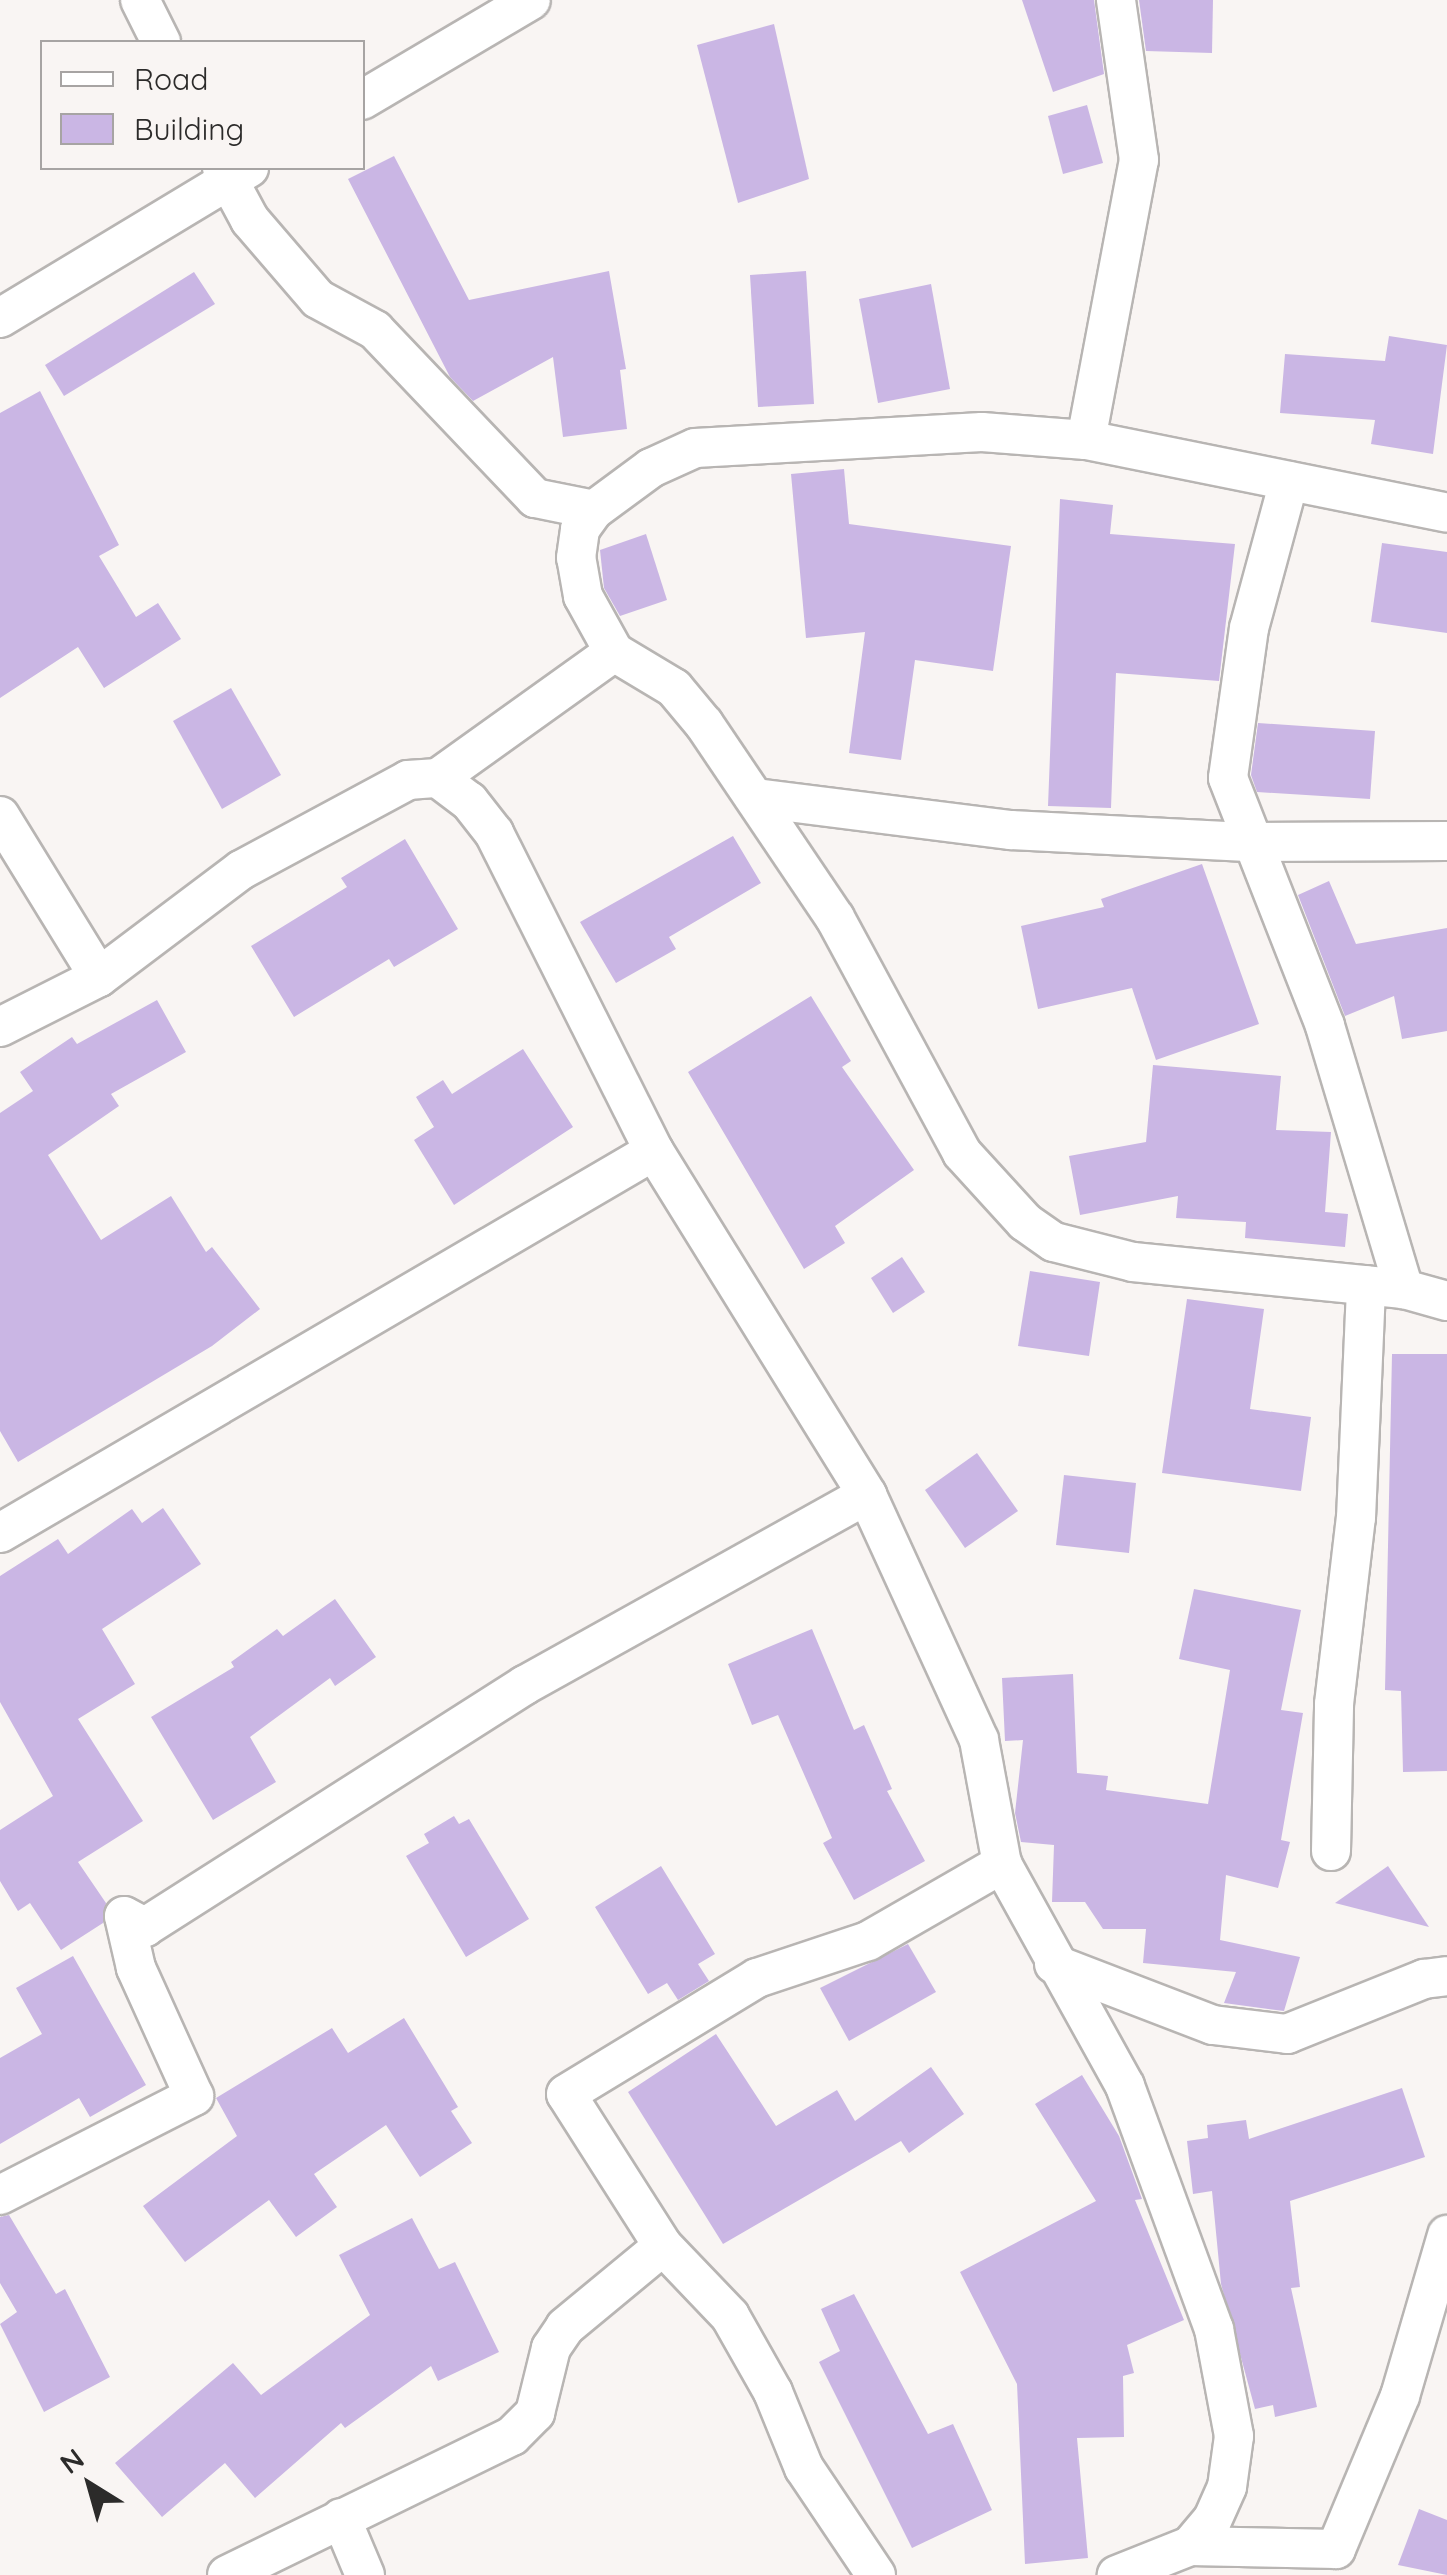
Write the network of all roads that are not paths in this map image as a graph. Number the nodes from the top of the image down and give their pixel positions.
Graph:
1 (140, 0) edge
2 (530, 0) edge
3 (1116, 0) edge
4 (160, 40) edge
5 (365, 98) edge
6 (233, 172) edge
7 (0, 318) edge
8 (1086, 440) junction
9 (1289, 481) junction
10 (535, 498) junction
11 (594, 510) junction
12 (1447, 513) edge
13 (576, 558) junction
14 (614, 652) junction
15 (438, 778) junction
16 (756, 798) junction
17 (0, 816) edge
18 (1447, 841) edge
19 (1250, 842) junction
20 (100, 976) junction
21 (0, 1027) edge
22 (654, 1151) junction
23 (1385, 1287) junction
24 (1447, 1301) edge
25 (867, 1494) junction
26 (0, 1533) edge
27 (1331, 1851) dead end
28 (1002, 1864) junction
29 (1054, 1964) junction
30 (1447, 1976) edge
31 (0, 2195) edge
32 (1447, 2235) edge
33 (662, 2246) junction
34 (341, 2518) junction
35 (1190, 2546) junction
36 (227, 2575) edge
37 (365, 2575) edge
38 (876, 2575) edge
39 (1117, 2575) edge

1 - 4 street
2 - 5 street
3 - 8 street
6 - 7 street
6 - 10 street
8 - 9 street
8 - 11 street
9 - 12 street
9 - 19 street
10 - 11 street
10 - 13 street
11 - 13 street
13 - 14 street
14 - 15 street
14 - 16 street
15 - 20 street
15 - 22 street
16 - 19 street
16 - 23 street
17 - 20 street
18 - 19 street
19 - 23 street
20 - 21 street
22 - 25 street
22 - 26 street
23 - 24 street
23 - 27 street
25 - 28 street
25 - 31 street
28 - 29 street
28 - 33 street
29 - 30 street
29 - 35 street
32 - 35 street
33 - 34 street
33 - 38 street
34 - 36 street
34 - 37 street
35 - 39 street

